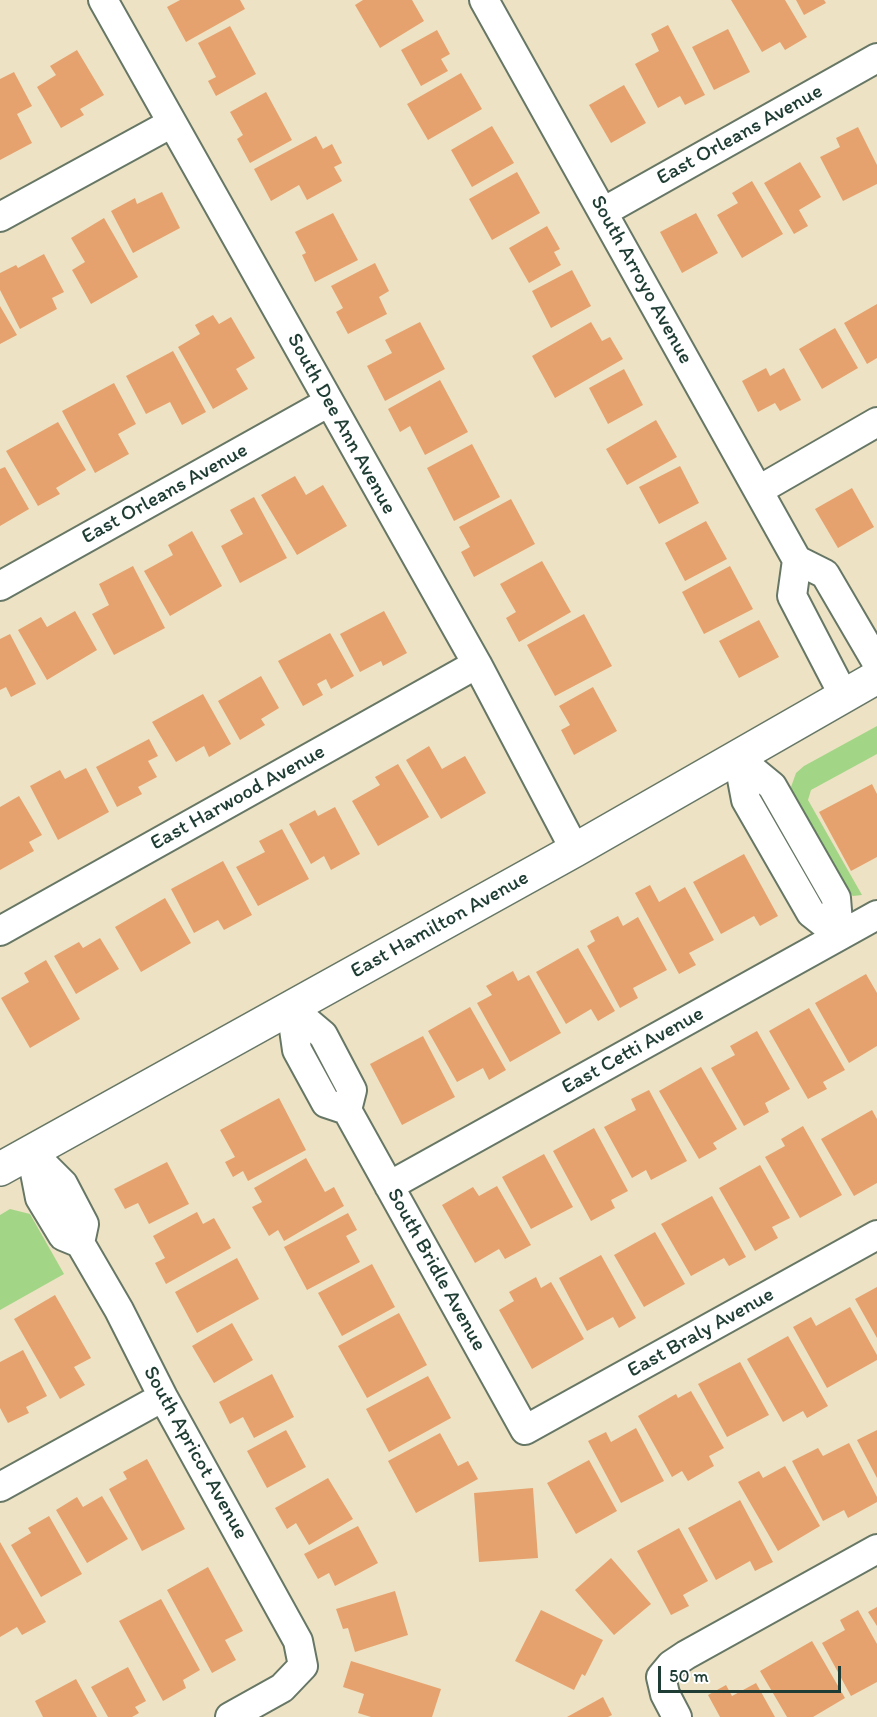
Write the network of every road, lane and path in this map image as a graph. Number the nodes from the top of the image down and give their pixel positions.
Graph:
1 (103, 0) edge
2 (484, 0) edge
3 (877, 58) edge
4 (172, 123) junction
5 (603, 212) junction
6 (0, 217) edge
7 (329, 402) junction
8 (877, 422) edge
9 (759, 490) junction
10 (797, 560) junction
11 (0, 586) edge
12 (877, 663) edge
13 (477, 664) junction
14 (877, 677) edge
15 (844, 696) junction
16 (738, 758) junction
17 (575, 850) junction
18 (877, 915) edge
19 (0, 931) edge
20 (291, 1008) junction
21 (31, 1152) junction
22 (0, 1169) edge
23 (389, 1186) junction
24 (877, 1235) edge
25 (163, 1397) junction
26 (525, 1430) joint
27 (0, 1487) edge
28 (877, 1550) edge
29 (230, 1717) edge
30 (678, 1717) edge

1 - 4 street, South Dee Ann Avenue
2 - 5 street, South Arroyo Avenue
3 - 5 street, East Orleans Avenue
4 - 6 street
4 - 7 street, South Dee Ann Avenue
5 - 9 street, South Arroyo Avenue
7 - 11 street, East Orleans Avenue
7 - 13 street, South Dee Ann Avenue
8 - 9 street
9 - 10 street, South Arroyo Avenue
10 - 12 street
10 - 15 street
13 - 17 street, South Dee Ann Avenue
13 - 19 street, East Harwood Avenue
14 - 15 street, East Hamilton Avenue
15 - 16 street, East Hamilton Avenue
16 - 16 street
16 - 17 street, East Hamilton Avenue
17 - 20 street, East Hamilton Avenue
18 - 23 street, East Cetti Avenue
20 - 21 street, East Hamilton Avenue
20 - 23 street, South Bridle Avenue
21 - 22 street, East Hamilton Avenue
21 - 25 street, South Apricot Avenue
23 - 26 street, South Bridle Avenue
24 - 26 street, East Braly Avenue
25 - 27 street
25 - 29 street, South Apricot Avenue
28 - 30 street

